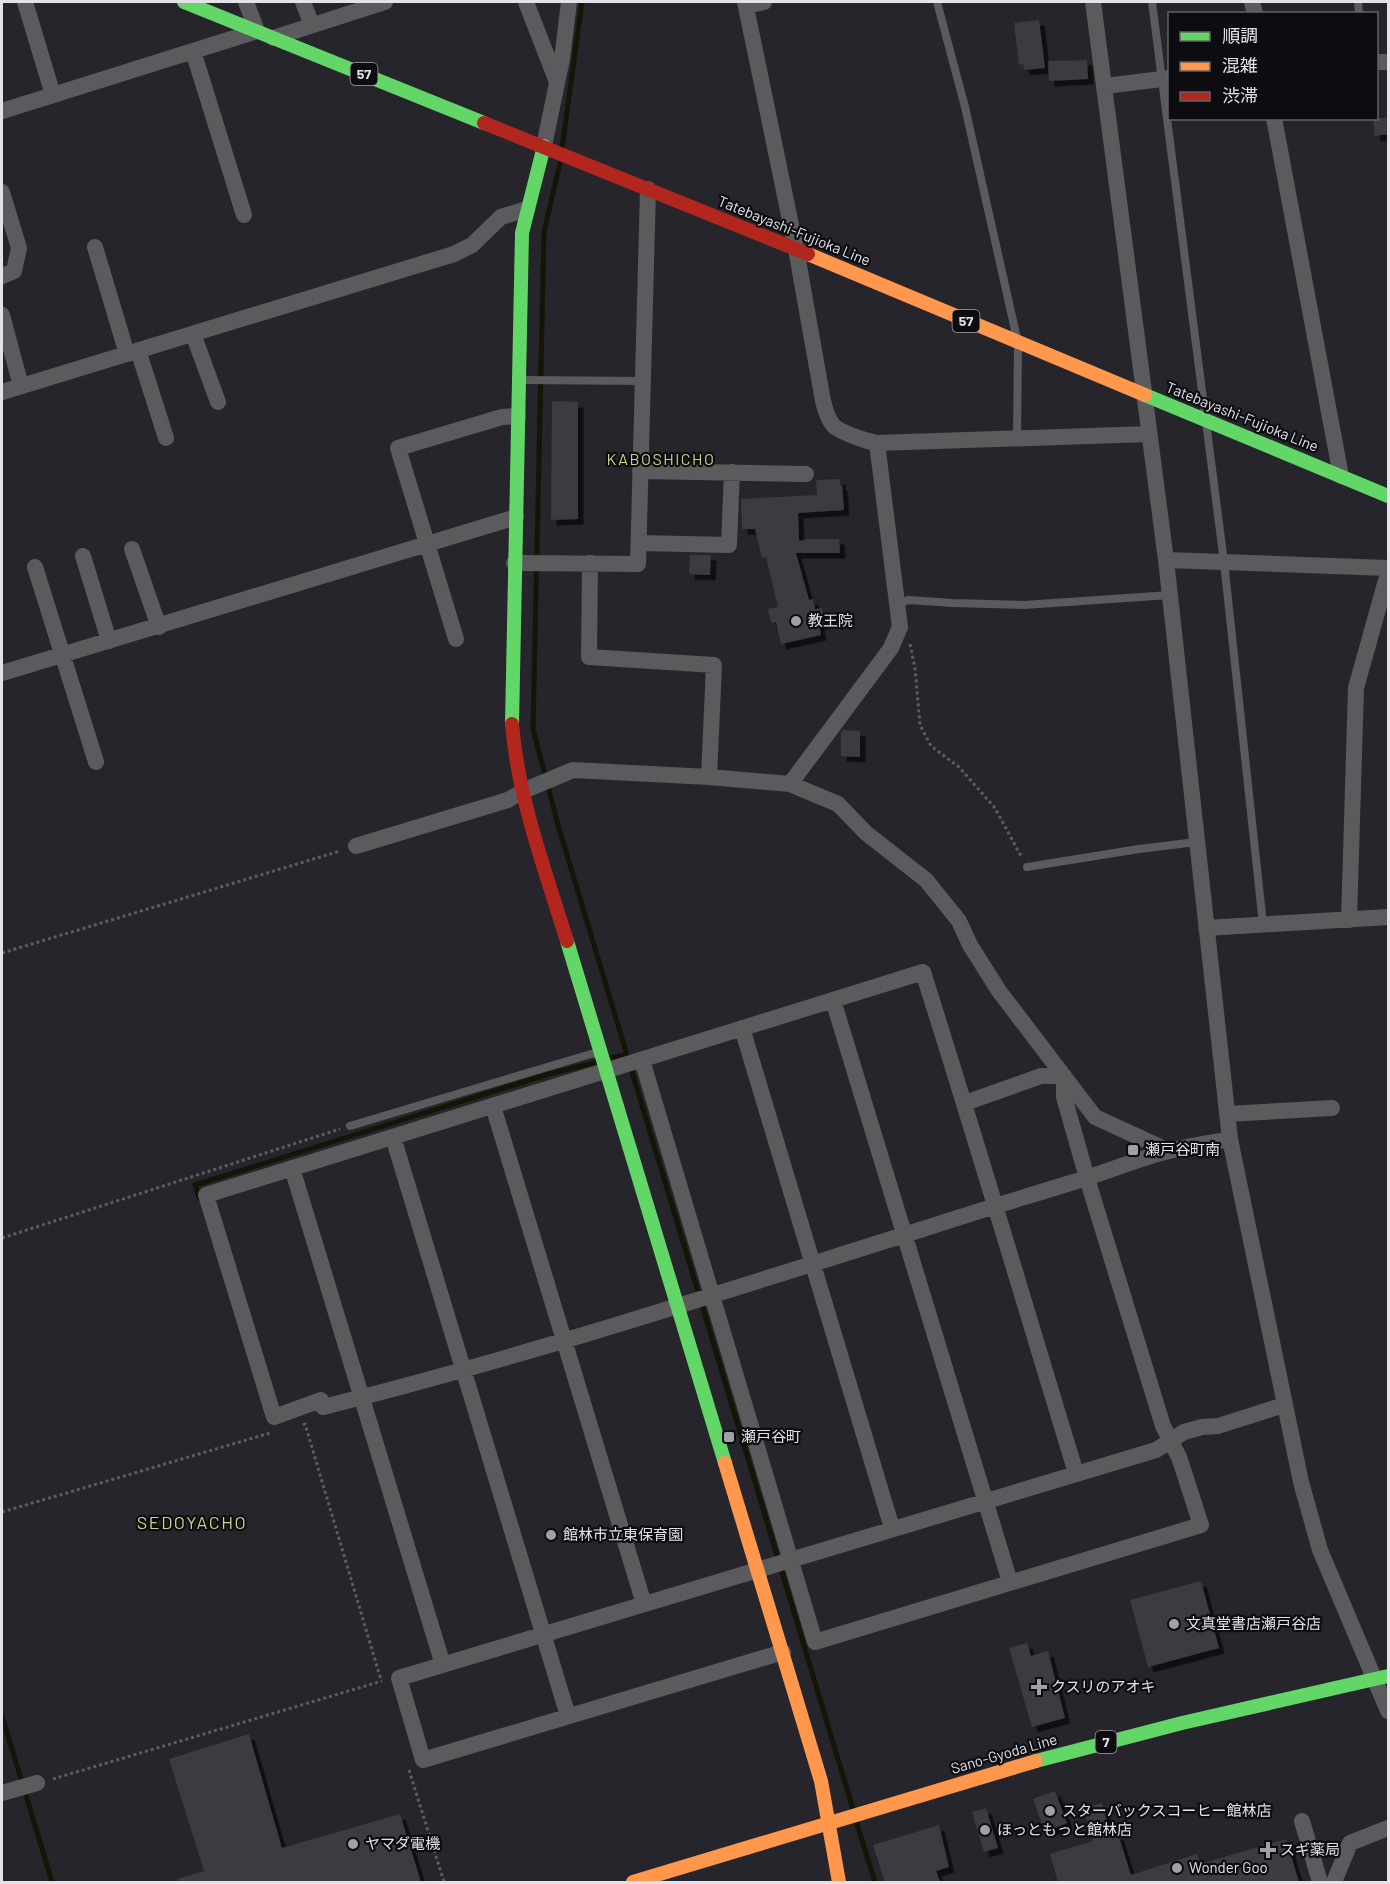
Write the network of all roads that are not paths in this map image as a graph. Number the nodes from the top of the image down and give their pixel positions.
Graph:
1 (25, 2) edge
2 (184, 2) edge
3 (246, 2) edge
4 (303, 2) edge
5 (385, 2) edge
6 (526, 2) edge
7 (569, 2) edge
8 (764, 2) edge
9 (937, 2) edge
10 (1093, 2) edge
11 (1152, 2) edge
12 (746, 4) edge
13 (312, 25) junction
14 (257, 31) junction
15 (273, 38) junction
16 (193, 51) junction
17 (1165, 78) edge
18 (557, 83) junction
19 (1105, 86) junction
20 (53, 95) junction
21 (1168, 104) edge
22 (2, 111) edge
23 (1170, 120) edge
24 (1274, 120) edge
25 (544, 146) junction
26 (648, 189) junction
27 (2, 192) edge
28 (526, 209) junction
29 (244, 215) dead end
30 (95, 246) dead end
31 (796, 249) junction
32 (2, 276) edge
33 (2, 315) edge
34 (193, 333) junction
35 (1018, 343) junction
36 (132, 352) junction
37 (519, 380) junction
38 (643, 381) junction
39 (21, 386) junction
40 (2, 392) edge
41 (1143, 395) junction
42 (218, 402) dead end
43 (518, 416) junction
44 (1204, 418) junction
45 (1149, 434) junction
46 (166, 438) dead end
47 (1017, 439) junction
48 (877, 443) junction
49 (640, 471) junction
50 (732, 472) junction
51 (806, 474) dead end
52 (1341, 476) junction
53 (1389, 496) edge
54 (516, 517) junction
55 (640, 543) junction
56 (427, 544) junction
57 (132, 549) dead end
58 (83, 556) dead end
59 (1166, 560) junction
60 (1224, 562) junction
61 (514, 563) junction
62 (590, 563) junction
63 (35, 567) dead end
64 (1389, 568) edge
65 (1389, 573) edge
66 (1170, 595) junction
67 (898, 604) junction
68 (159, 627) junction
69 (456, 639) dead end
70 (109, 641) junction
71 (63, 655) junction
72 (2, 673) edge
73 (96, 762) dead end
74 (709, 777) junction
75 (790, 784) junction
76 (523, 791) junction
77 (1196, 842) junction
78 (356, 846) road end
79 (1027, 867) road end
80 (1389, 917) edge
81 (1349, 920) junction
82 (1263, 924) junction
83 (1206, 928) junction
84 (833, 1000) junction
85 (742, 1028) junction
86 (601, 1053) junction
87 (642, 1060) junction
88 (606, 1070) junction
89 (1064, 1076) junction
90 (964, 1103) junction
91 (493, 1106) junction
92 (1332, 1108) dead end
93 (1227, 1114) junction
94 (350, 1126) road end
95 (393, 1137) junction
96 (1230, 1140) junction
97 (1169, 1151) junction
98 (292, 1168) junction
99 (1087, 1178) junction
100 (994, 1206) junction
101 (904, 1234) junction
102 (813, 1263) junction
103 (712, 1295) junction
104 (677, 1305) junction
105 (564, 1339) junction
106 (463, 1369) junction
107 (362, 1397) junction
108 (1284, 1405) junction
109 (1172, 1440) junction
110 (1076, 1473) junction
111 (985, 1501) junction
112 (892, 1528) junction
113 (791, 1561) junction
114 (757, 1570) junction
115 (1010, 1582) junction
116 (644, 1604) junction
117 (544, 1634) junction
118 (783, 1652) junction
119 (442, 1665) junction
120 (1382, 1678) edge
121 (1389, 1711) edge
122 (568, 1716) junction
123 (37, 1783) road end
124 (2, 1793) edge
125 (1302, 1821) dead end
126 (828, 1823) junction
127 (1389, 1828) edge
128 (633, 1882) edge
129 (838, 1882) edge
130 (1320, 1882) edge
131 (1334, 1882) edge

1 - 20 street
2 - 14 main road, Tatebayashi-Fujioka Line / 57
3 - 14 street
4 - 13 street
5 - 13 street
6 - 18 street
7 - 18 street
8 - 12 street
9 - 35 lane
10 - 19 street
11 - 17 lane
12 - 31 street
13 - 15 street
14 - 15 main road, Tatebayashi-Fujioka Line / 57
14 - 16 street
15 - 25 main road, Tatebayashi-Fujioka Line / 57
16 - 20 street
16 - 29 street
17 - 19 street
17 - 21 lane
18 - 25 street
19 - 41 street
20 - 22 street
23 - 44 lane
24 - 52 street
25 - 26 main road, Tatebayashi-Fujioka Line / 57
25 - 28 main road
26 - 31 main road, Tatebayashi-Fujioka Line / 57
26 - 38 street
27 - 32 street
28 - 34 street
28 - 37 main road
30 - 36 street
31 - 35 main road, Tatebayashi-Fujioka Line / 57
31 - 48 street
33 - 39 street
34 - 36 street
34 - 42 street
35 - 41 main road, Tatebayashi-Fujioka Line / 57
35 - 47 lane
36 - 39 street
36 - 46 street
37 - 38 lane
37 - 43 main road
38 - 49 street
39 - 40 street
41 - 44 main road, Tatebayashi-Fujioka Line / 57
41 - 45 street
43 - 54 main road
43 - 56 street
44 - 52 main road, Tatebayashi-Fujioka Line / 57
44 - 60 lane
45 - 47 street
45 - 59 street
47 - 48 street
48 - 67 street
49 - 50 street
49 - 55 street
50 - 51 street
50 - 55 street
52 - 53 main road, Tatebayashi-Fujioka Line / 57
54 - 56 street
54 - 61 main road
55 - 62 street
56 - 68 street
56 - 69 street
57 - 68 street
58 - 70 street
59 - 60 street
59 - 66 street
60 - 64 street
60 - 82 lane
61 - 62 street
61 - 76 main road
62 - 74 street
63 - 71 street
65 - 81 street
66 - 67 lane
66 - 77 street
67 - 75 street
68 - 70 street
70 - 71 street
71 - 72 street
71 - 73 street
74 - 75 street
74 - 76 street
75 - 89 street
76 - 78 street
76 - 86 main road
77 - 79 lane
77 - 83 street
80 - 81 street
81 - 82 street
82 - 83 street
83 - 93 street
84 - 85 street
84 - 90 street
84 - 101 street
85 - 87 street
85 - 102 street
86 - 88 main road
86 - 94 lane
87 - 88 street
87 - 103 street
88 - 91 street
88 - 104 main road
89 - 90 street
89 - 97 street
89 - 99 street
90 - 100 street
91 - 95 street
91 - 105 street
92 - 93 street
93 - 96 street
95 - 98 street
95 - 106 street
96 - 97 street
96 - 108 street
97 - 99 street
98 - 107 street
98 - 107 street
99 - 100 street
99 - 109 street
100 - 101 street
100 - 110 street
101 - 102 street
101 - 111 street
102 - 103 street
102 - 112 street
103 - 104 street
103 - 113 street
104 - 105 street
104 - 114 main road
105 - 106 street
105 - 116 street
106 - 107 street
106 - 117 street
107 - 119 street
108 - 109 street
108 - 120 street
109 - 110 street
109 - 115 street
110 - 111 street
111 - 112 street
111 - 115 street
112 - 113 street
113 - 114 street
113 - 115 street
114 - 116 street
114 - 118 main road
116 - 117 street
117 - 119 street
117 - 122 street
118 - 122 street
118 - 126 main road
119 - 122 street
120 - 121 street
120 - 126 main road, Sano-Gyoda Line / 7
123 - 124 street
125 - 130 street
126 - 128 main road, Sano-Gyoda Line / 7
126 - 129 main road
127 - 131 street

